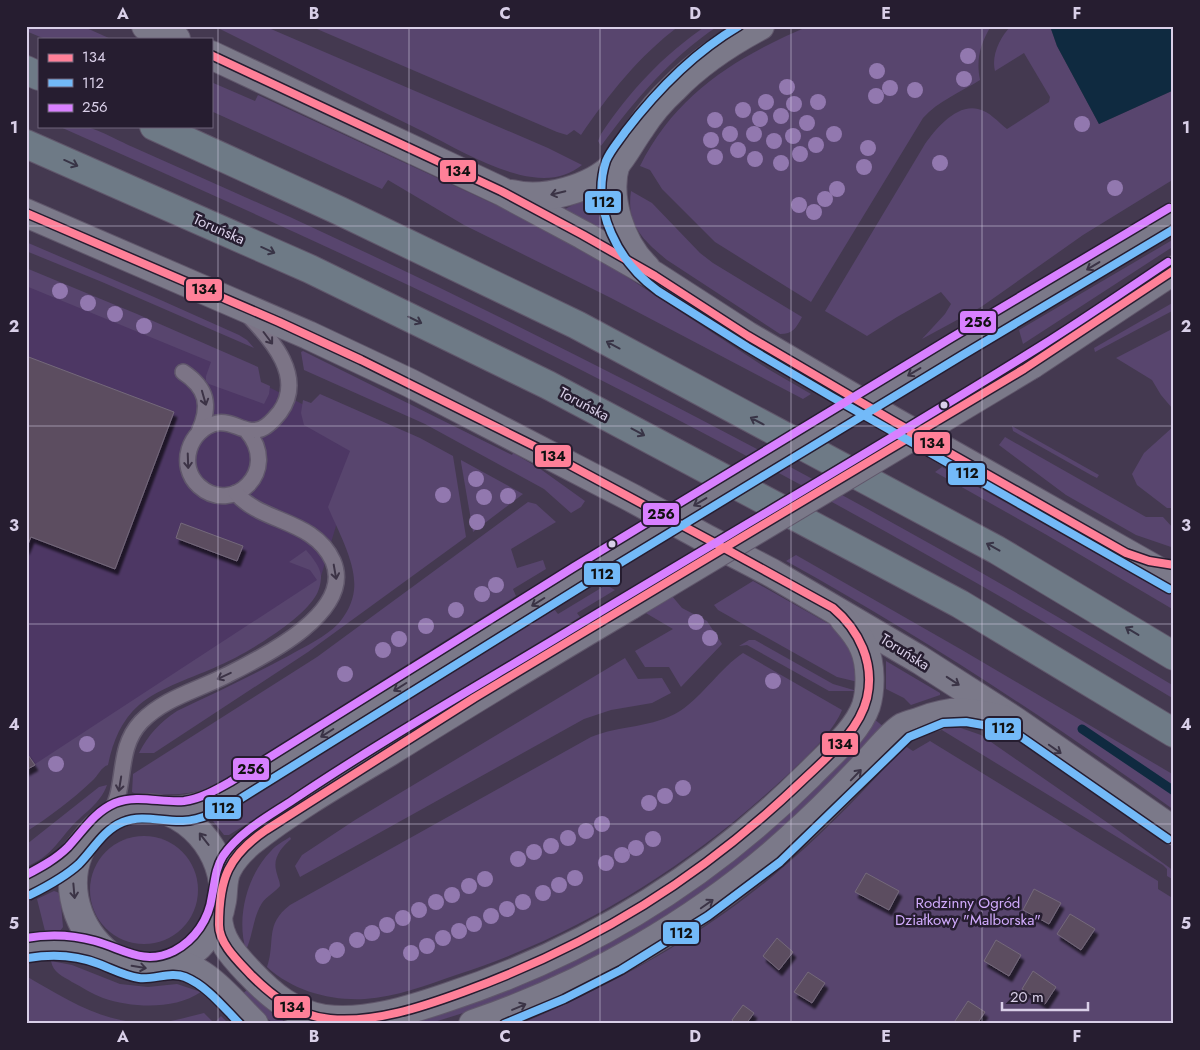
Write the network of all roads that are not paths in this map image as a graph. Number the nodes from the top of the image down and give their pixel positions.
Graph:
1 (146, 26) edge
2 (760, 26) edge
3 (174, 38) edge
4 (212, 55) edge
5 (26, 70) edge
6 (38, 76) edge
7 (158, 128) edge
8 (26, 144) edge
9 (616, 163) junction
10 (500, 191) junction
11 (26, 213) edge
12 (1174, 217) edge
13 (1174, 270) edge
14 (655, 276) junction
15 (235, 303) junction
16 (183, 372) dead end
17 (247, 431) junction
18 (199, 432) junction
19 (236, 493) junction
20 (1126, 553) junction
21 (1174, 565) edge
22 (1174, 580) edge
23 (836, 610) junction
24 (1174, 656) edge
25 (1015, 721) junction
26 (1174, 732) edge
27 (163, 810) junction
28 (101, 823) junction
29 (1174, 831) edge
30 (83, 844) junction
31 (223, 884) junction
32 (26, 886) edge
33 (218, 915) junction
34 (26, 948) edge
35 (112, 958) junction
36 (167, 965) junction
37 (254, 1024) edge
38 (473, 1024) edge

1 - 3 street
2 - 9 street
4 - 10 street
5 - 6 highway
24 -> 7 highway
8 -> 26 highway, Toruńska
9 -> 10 street
9 - 14 street
10 - 14 street
11 - 15 street, Toruńska
12 -> 27 street, bridge
13 - 31 street, bridge
14 - 20 street
15 -> 17 lane
15 - 23 street, Toruńska
16 -> 18 lane
17 - 18 lane
17 - 19 lane
18 -> 19 lane
19 -> 28 lane
20 - 21 street
20 - 22 street
23 -> 25 street, Toruńska
23 - 33 street
25 -> 29 street, Toruńska
38 -> 25 street
27 - 28 street
31 -> 27 street
28 - 30 street
30 - 32 street
30 -> 35 street
31 - 33 street
33 - 36 street
34 - 35 street
35 -> 36 street
36 - 37 street

